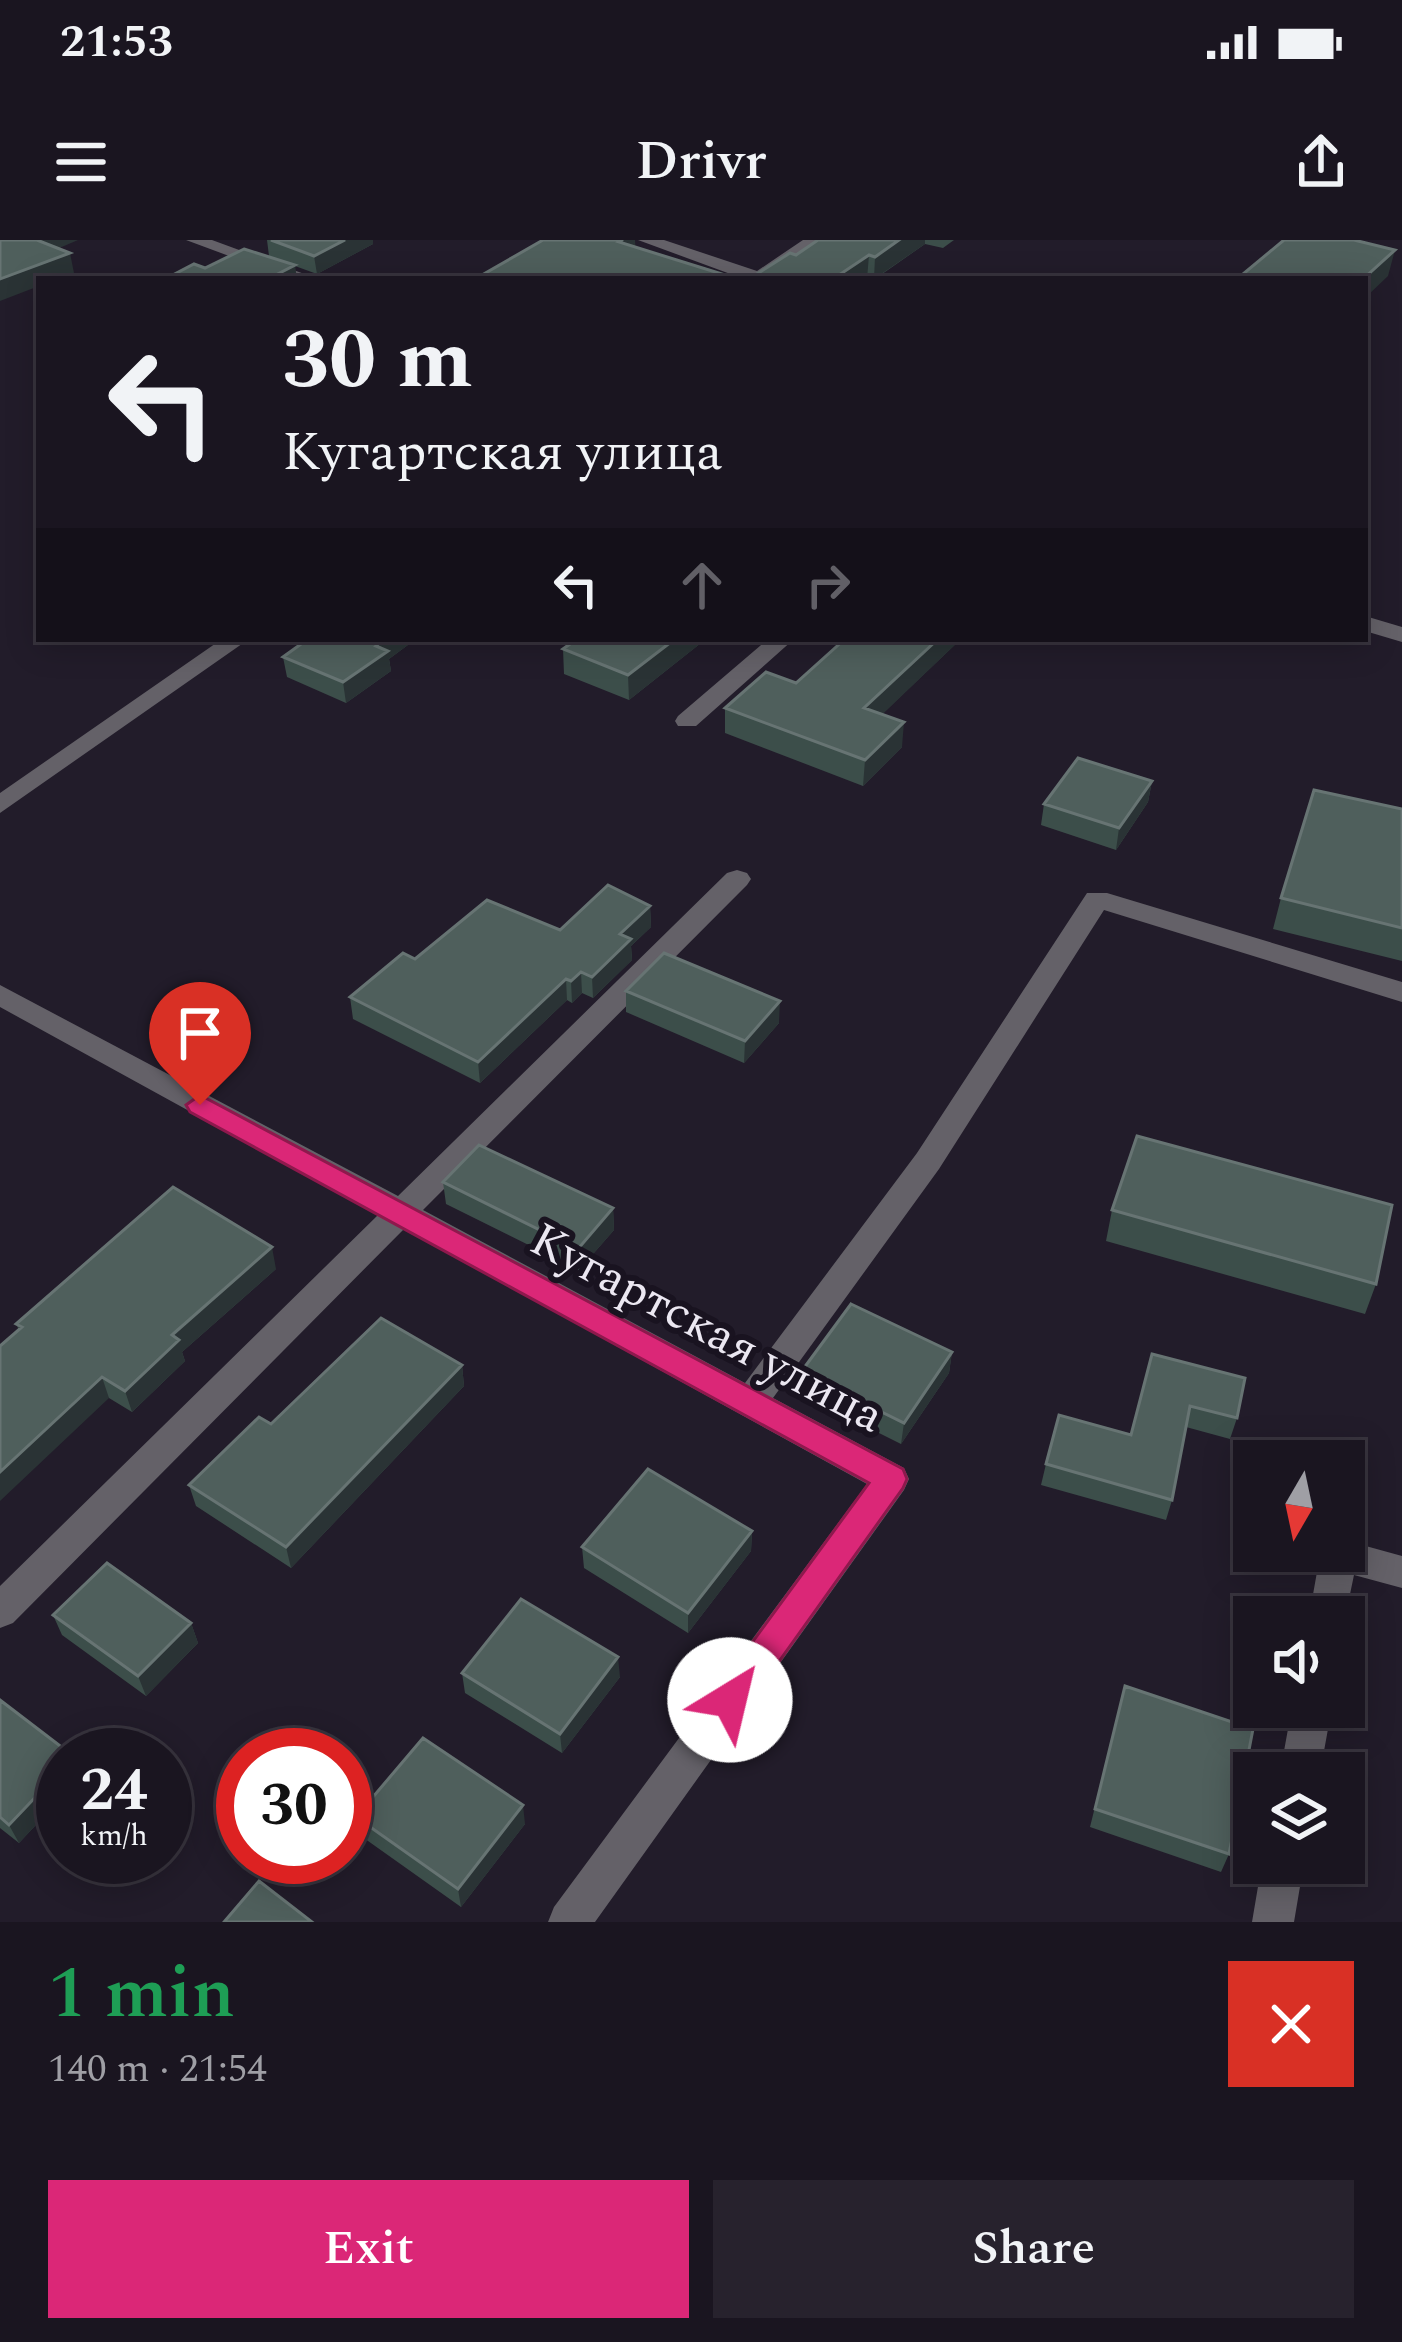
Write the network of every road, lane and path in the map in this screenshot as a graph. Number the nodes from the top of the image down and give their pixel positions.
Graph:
1 (195, 240) edge
2 (267, 240) edge
3 (647, 240) edge
4 (814, 240) edge
5 (238, 255) junction
6 (300, 276) edge
7 (752, 276) edge
8 (761, 276) edge
9 (1368, 624) edge
10 (1402, 635) edge
11 (233, 642) edge
12 (779, 642) edge
13 (687, 721) dead end
14 (0, 805) edge
15 (737, 879) dead end
16 (1402, 992) edge
17 (0, 995) edge
18 (400, 1215) junction
19 (750, 1402) junction
20 (1402, 1573) edge
21 (1332, 1596) edge
22 (0, 1610) edge
23 (1279, 1884) edge
24 (569, 1922) edge
25 (1273, 1922) edge

1 - 5 street
2 - 5 street
3 - 7 street
4 - 8 street
5 - 6 street
9 - 10 street
11 - 14 street
12 - 13 street
15 - 18 street
16 - 19 street
17 - 18 street, Кугартская улица
18 - 19 street, Кугартская улица
18 - 22 street
19 - 24 street, Кугартская улица
20 - 21 street
23 - 25 street

